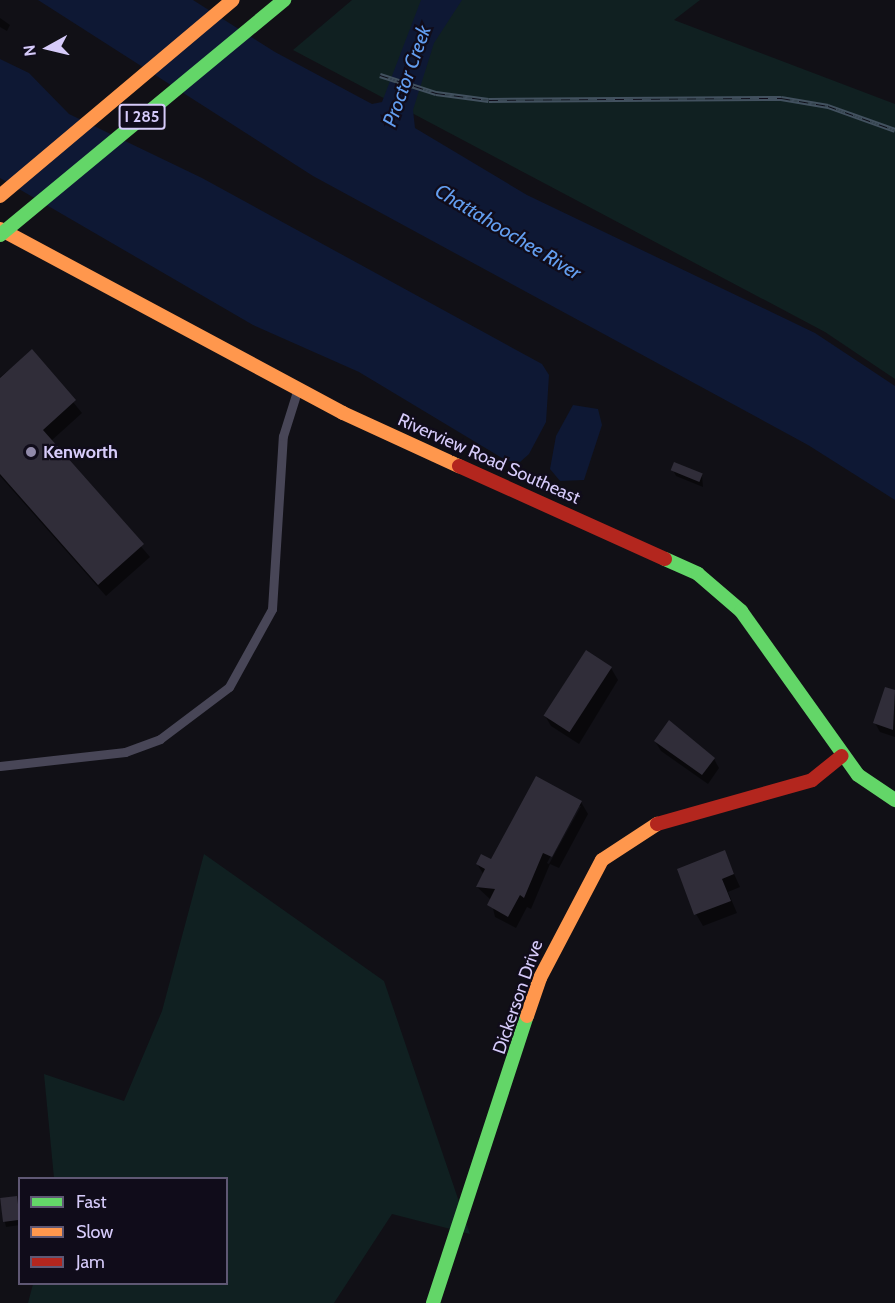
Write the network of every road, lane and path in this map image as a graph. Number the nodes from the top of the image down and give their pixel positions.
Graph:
1 (233, 0) edge
2 (284, 0) edge
3 (0, 196) edge
4 (0, 229) edge
5 (0, 235) edge
6 (298, 388) junction
7 (842, 756) junction
8 (0, 766) edge
9 (895, 800) edge
10 (433, 1303) edge

1 - 3 main road, I 285
2 - 5 main road, I 285, bridge
4 - 6 main road, Riverview Road Southeast
6 - 7 main road, Riverview Road Southeast
6 - 8 street
7 - 9 main road, Riverview Road Southeast
7 - 10 main road, Dickerson Drive

